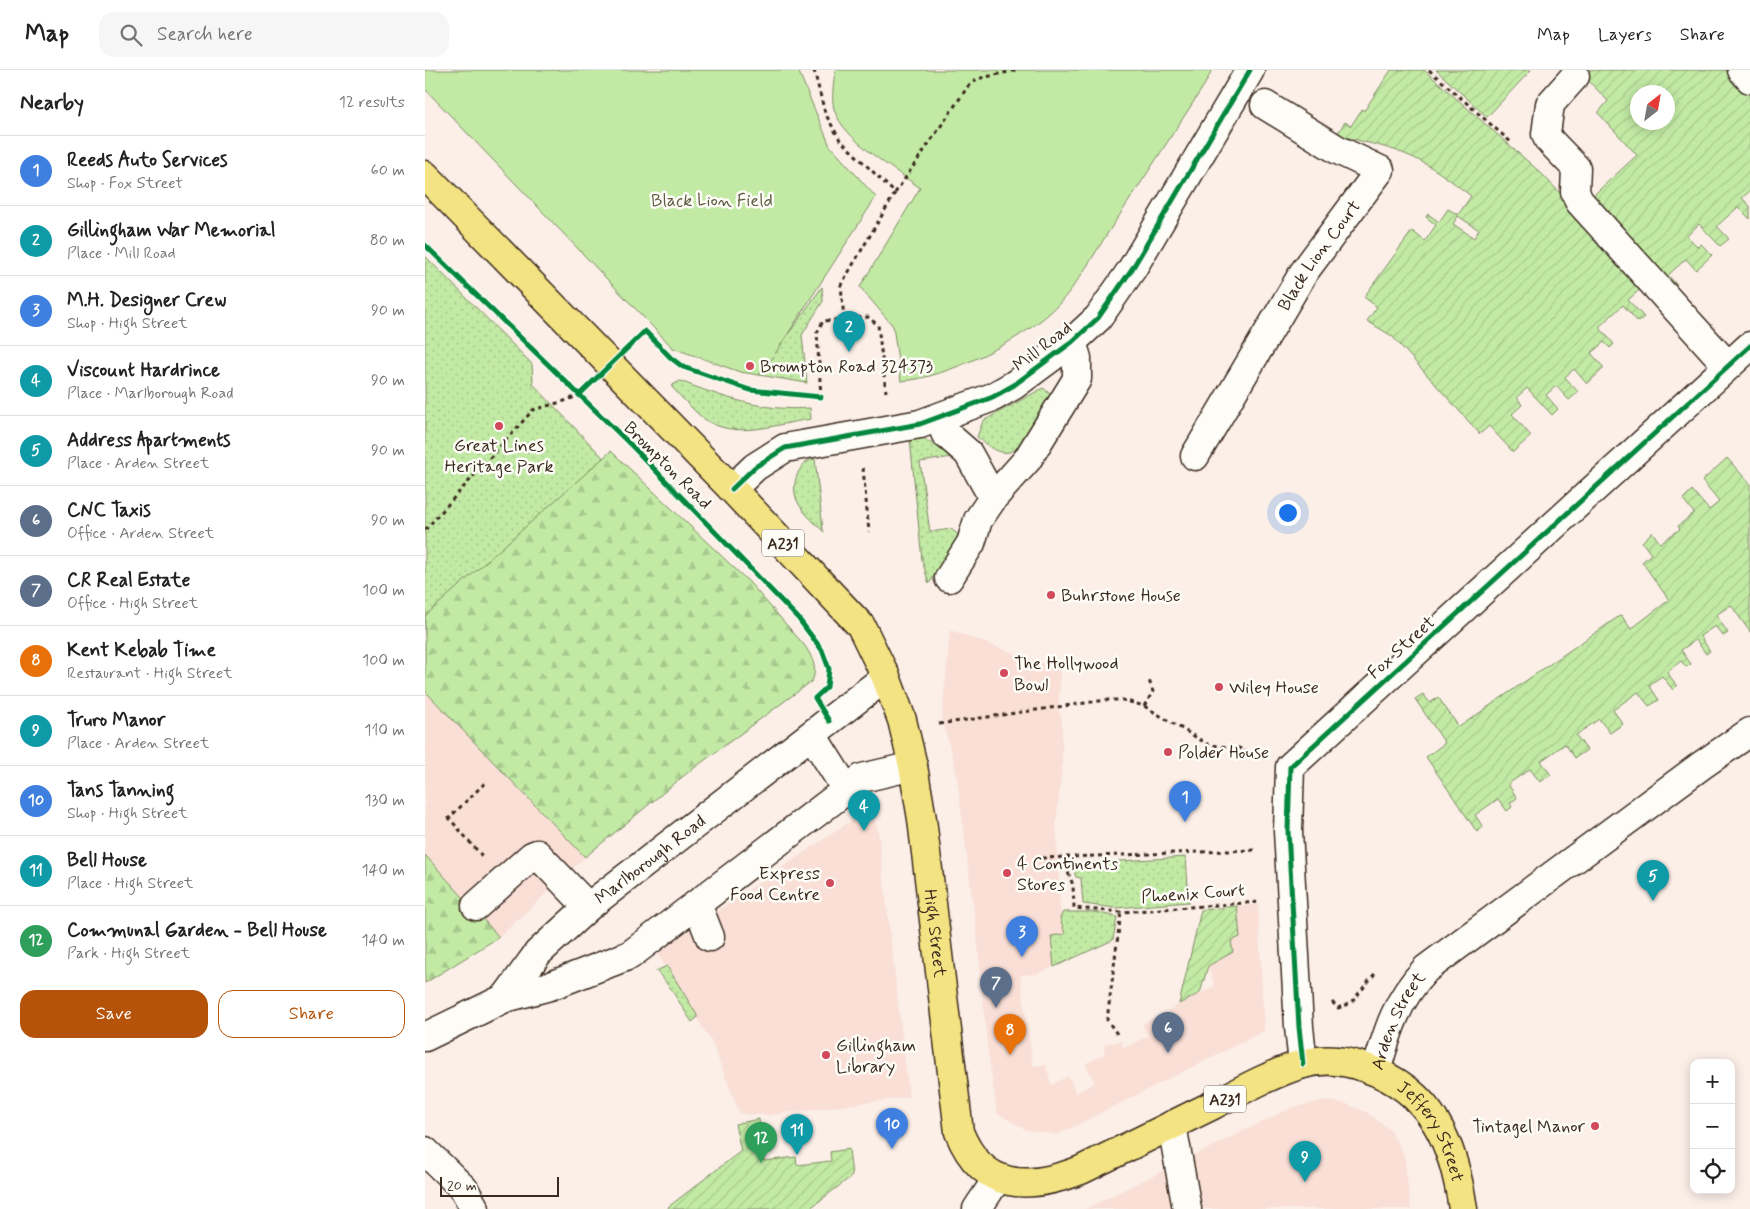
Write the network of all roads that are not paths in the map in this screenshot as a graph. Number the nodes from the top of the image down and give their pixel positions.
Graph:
1 (1250, 70) edge
2 (1742, 70) edge
3 (1575, 76) dead end
4 (1750, 79) edge
5 (1265, 105) dead end
6 (425, 175) edge
7 (1073, 342) junction
8 (1750, 346) edge
9 (1728, 366) junction
10 (941, 417) junction
11 (1195, 456) dead end
12 (732, 489) junction
13 (993, 498) junction
14 (949, 578) dead end
15 (886, 677) junction
16 (1750, 732) edge
17 (812, 735) junction
18 (913, 766) junction
19 (847, 789) junction
20 (697, 904) junction
21 (476, 906) dead end
22 (589, 907) junction
23 (710, 937) dead end
24 (505, 998) junction
25 (425, 1037) edge
26 (1303, 1064) junction
27 (1376, 1071) junction
28 (1172, 1125) junction
29 (425, 1151) edge
30 (997, 1179) junction
31 (475, 1209) edge
32 (977, 1209) edge
33 (1187, 1209) edge
34 (1463, 1209) edge

1 - 7 street, Mill Road
2 - 4 street
3 - 9 street
5 - 11 street, Black Lion Court
6 - 12 main road, Brompton Road / A231
7 - 10 street, Mill Road
7 - 13 street, Mill Road
8 - 9 street, Fox Street
9 - 26 street, Fox Street
10 - 12 street, Mill Road
10 - 13 street
12 - 15 main road, Brompton Road / A231
13 - 14 street, Mill Road
15 - 17 street, Marlborough Road
15 - 18 main road, High Street / A231
16 - 27 street, Arden Street
17 - 19 street
17 - 22 street, Marlborough Road
18 - 19 street, Marlborough Road
18 - 30 main road, High Street / A231
19 - 20 street, Marlborough Road
20 - 23 street
20 - 24 street, Marlborough Road
21 - 22 street
22 - 24 street, Marlborough Road
24 - 25 street, Marlborough Road
26 - 27 main road, Arden Street / A231
26 - 28 main road, Arden Street / A231
27 - 34 main road, Jeffery Street / A231
28 - 30 main road, Arden Street / A231
28 - 33 street
29 - 31 street
30 - 32 street

